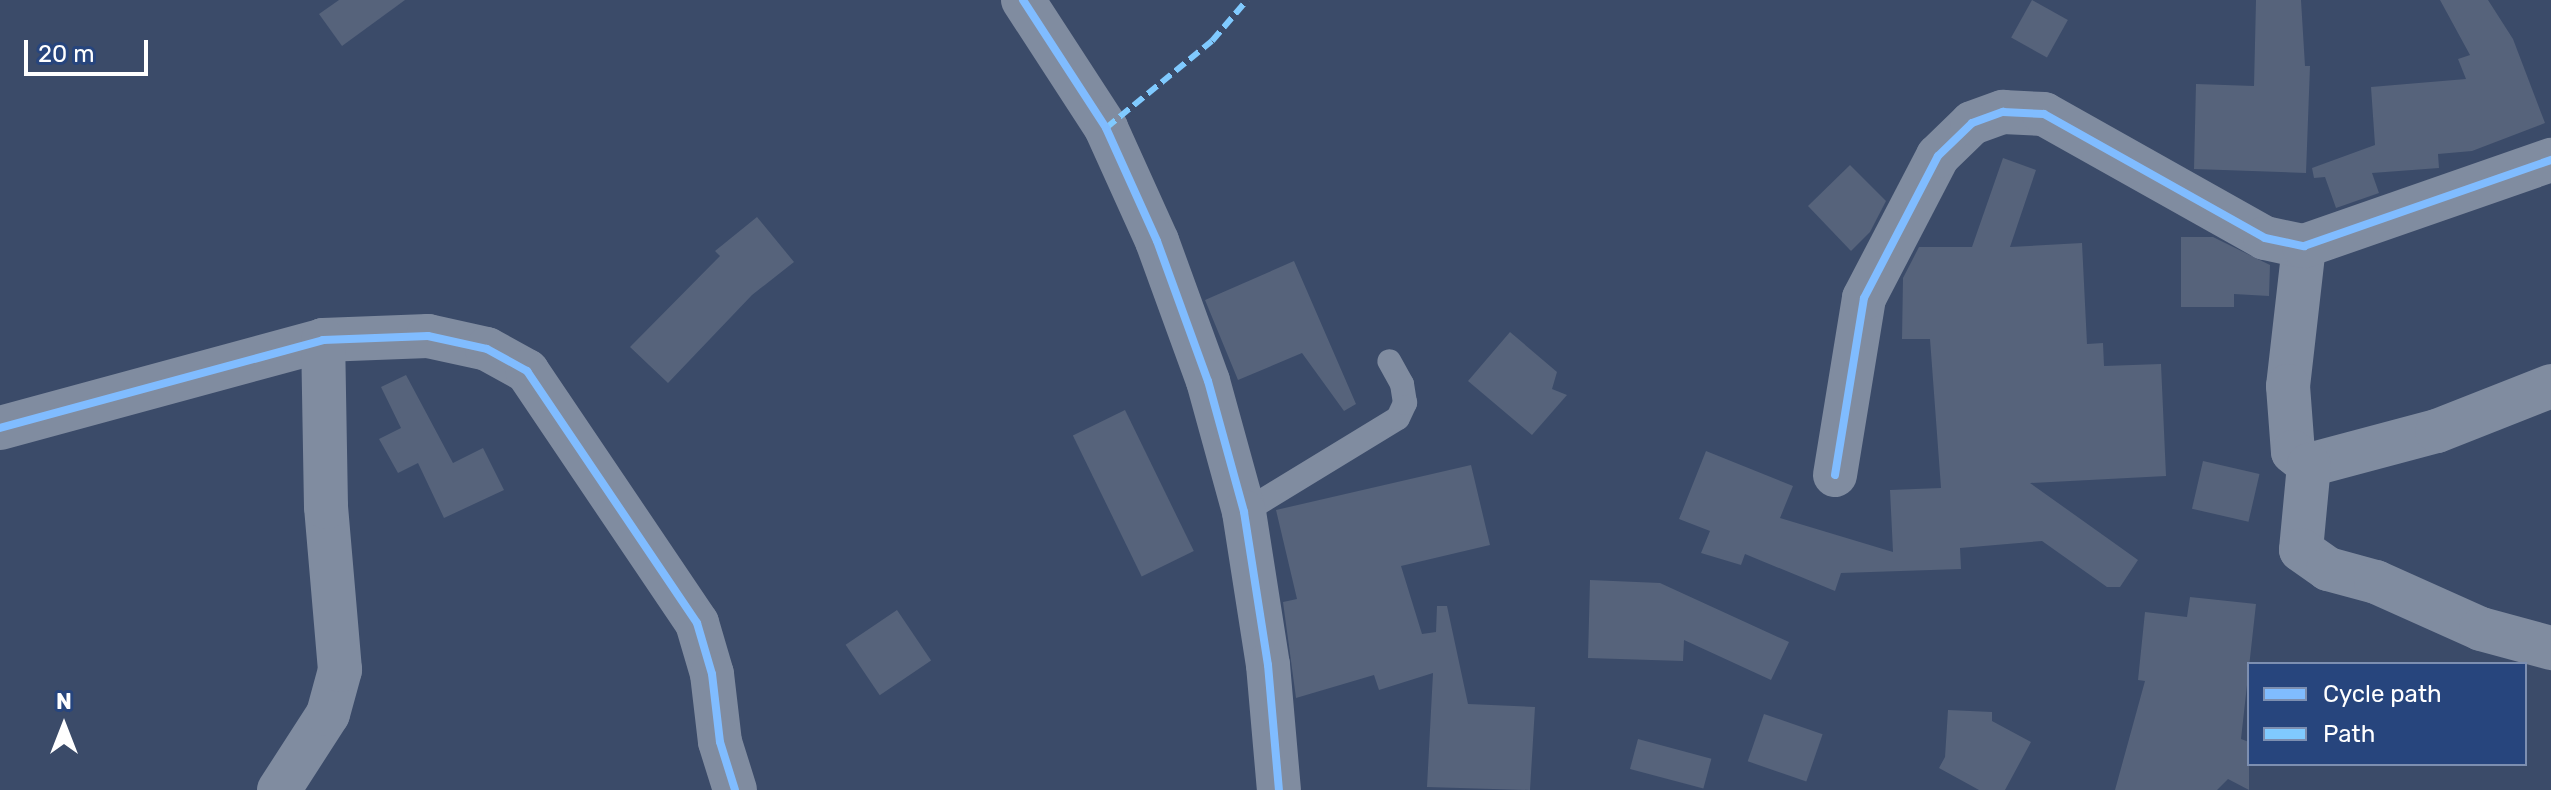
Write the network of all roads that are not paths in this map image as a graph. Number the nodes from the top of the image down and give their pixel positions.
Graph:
1 (1023, 0) edge
2 (2551, 160) edge
3 (2304, 246) junction
4 (323, 340) junction
5 (1389, 361) dead end
6 (2551, 386) edge
7 (0, 428) edge
8 (2309, 465) junction
9 (1835, 475) dead end
10 (1244, 512) junction
11 (2551, 648) edge
12 (279, 790) edge
13 (735, 790) edge
14 (1279, 790) edge

1 - 10 street
2 - 3 street
3 - 8 street
3 - 9 street
4 - 7 street
4 - 12 street
4 - 13 street
5 - 10 lane
6 - 8 street
8 - 11 street
10 - 14 street

